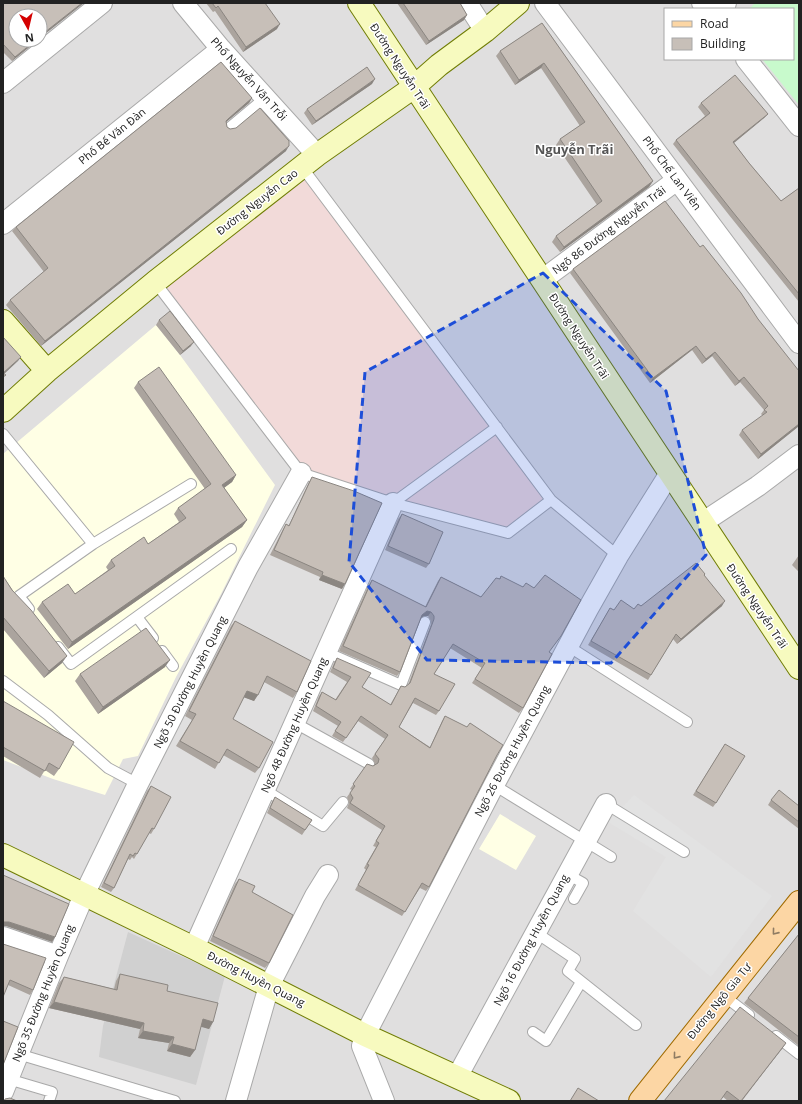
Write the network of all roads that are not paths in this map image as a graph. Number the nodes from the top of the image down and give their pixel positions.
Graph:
1 (102, 3) edge
2 (183, 3) edge
3 (359, 3) edge
4 (467, 3) edge
5 (518, 3) edge
6 (545, 3) edge
7 (485, 31) junction
8 (221, 49) junction
9 (747, 60) edge
10 (3, 83) edge
11 (414, 87) junction
12 (265, 98) junction
13 (799, 126) edge
14 (229, 128) edge
15 (310, 161) junction
16 (677, 180) junction
17 (3, 224) edge
18 (542, 280) junction
19 (155, 282) junction
20 (3, 321) edge
21 (799, 343) edge
22 (47, 371) junction
23 (3, 411) edge
24 (497, 427) junction
25 (3, 434) edge
26 (799, 455) edge
27 (302, 473) junction
28 (670, 473) junction
29 (191, 484) dead end
30 (551, 500) junction
31 (394, 503) junction
32 (702, 523) junction
33 (93, 544) junction
34 (231, 549) dead end
35 (618, 556) junction
36 (33, 615) edge
37 (137, 616) junction
38 (425, 622) edge
39 (52, 639) edge
40 (568, 646) junction
41 (326, 652) junction
42 (173, 666) dead end
43 (799, 668) edge
44 (3, 681) edge
45 (687, 722) dead end
46 (295, 723) junction
47 (369, 764) edge
48 (138, 784) junction
49 (494, 786) junction
50 (265, 790) junction
51 (343, 802) dead end
52 (606, 804) joint
53 (585, 841) junction
54 (684, 852) dead end
55 (3, 855) edge
56 (611, 857) dead end
57 (567, 874) junction
58 (328, 875) dead end
59 (84, 895) junction
60 (574, 899) dead end
61 (799, 902) edge
62 (535, 932) junction
63 (3, 937) edge
64 (194, 948) junction
65 (58, 956) junction
66 (582, 982) junction
67 (269, 986) junction
68 (724, 996) junction
69 (755, 1019) edge
70 (636, 1025) dead end
71 (766, 1028) edge
72 (533, 1032) dead end
73 (365, 1035) junction
74 (18, 1054) junction
75 (799, 1054) edge
76 (373, 1074) junction
77 (457, 1077) junction
78 (6, 1085) edge
79 (49, 1101) edge
80 (175, 1101) edge
81 (236, 1101) edge
82 (367, 1101) edge
83 (384, 1101) edge
84 (509, 1101) edge
85 (640, 1101) edge

1 - 10 street
2 - 8 street, Phố Nguyễn Văn Trỗi
3 - 11 main road, Đường Nguyễn Trãi
4 - 7 street
5 - 7 main road, Đường Nguyễn Cao
6 - 16 street, Phố Chế Lan Viên
7 - 11 main road, Đường Nguyễn Cao
8 - 12 street, Phố Nguyễn Văn Trỗi
8 - 17 street, Phố Bế Văn Đàn
9 - 13 street
11 - 15 main road, Đường Nguyễn Cao
11 - 18 main road, Đường Nguyễn Trãi
12 - 14 lane
12 - 15 street, Phố Nguyễn Văn Trỗi
15 - 19 main road, Đường Nguyễn Cao
15 - 24 lane
16 - 18 street, Ngõ 86 Đường Nguyễn Trãi
16 - 21 street, Phố Chế Lan Viên
18 - 28 main road, Đường Nguyễn Trãi
19 - 22 main road, Đường Nguyễn Cao
19 - 27 lane
20 - 22 main road
22 - 23 main road, Đường Nguyễn Cao
24 - 30 lane
24 - 31 lane
25 - 33 lane
26 - 32 street
27 - 31 lane
27 - 48 street, Ngõ 50 Đường Huyền Quang
28 - 32 main road, Đường Nguyễn Trãi
28 - 35 street, Ngõ 26 Đường Huyền Quang
29 - 33 lane
30 - 31 lane
30 - 35 lane
31 - 41 street, Ngõ 48 Đường Huyền Quang
32 - 43 main road, Đường Nguyễn Trãi
33 - 36 lane
34 - 37 lane
35 - 40 street, Ngõ 26 Đường Huyền Quang
37 - 39 lane
37 - 42 lane
38 - 41 lane
40 - 45 lane
40 - 49 street, Ngõ 26 Đường Huyền Quang
41 - 46 street, Ngõ 48 Đường Huyền Quang
44 - 48 lane
46 - 47 lane
46 - 50 street, Ngõ 48 Đường Huyền Quang
48 - 59 street, Ngõ 50 Đường Huyền Quang
49 - 53 lane
49 - 73 street, Ngõ 26 Đường Huyền Quang
50 - 51 lane
50 - 64 street, Ngõ 48 Đường Huyền Quang
52 - 53 street, Ngõ 16 Đường Huyền Quang
52 - 54 lane
53 - 56 lane
53 - 57 street, Ngõ 16 Đường Huyền Quang
55 - 59 main road, Đường Huyền Quang
57 - 60 lane
57 - 62 street, Ngõ 16 Đường Huyền Quang
58 - 67 street
59 - 64 main road, Đường Huyền Quang
59 - 65 street, Ngõ 35 Đường Huyền Quang
61 -> 68 main road, Đường Ngô Gia Tự
62 - 66 lane
62 - 77 street, Ngõ 16 Đường Huyền Quang
63 - 65 street
64 - 67 main road, Đường Huyền Quang
65 - 74 street, Ngõ 35 Đường Huyền Quang
66 - 70 lane
66 - 72 lane
67 - 73 main road, Đường Huyền Quang
67 - 81 street
68 - 69 lane
68 -> 85 main road, Đường Ngô Gia Tự
71 - 75 lane
73 - 76 street
73 - 77 main road, Đường Huyền Quang
74 - 78 street, Ngõ 35 Đường Huyền Quang
74 - 80 lane
76 - 82 street
76 - 83 street
77 - 84 main road, Đường Huyền Quang
78 - 79 lane

